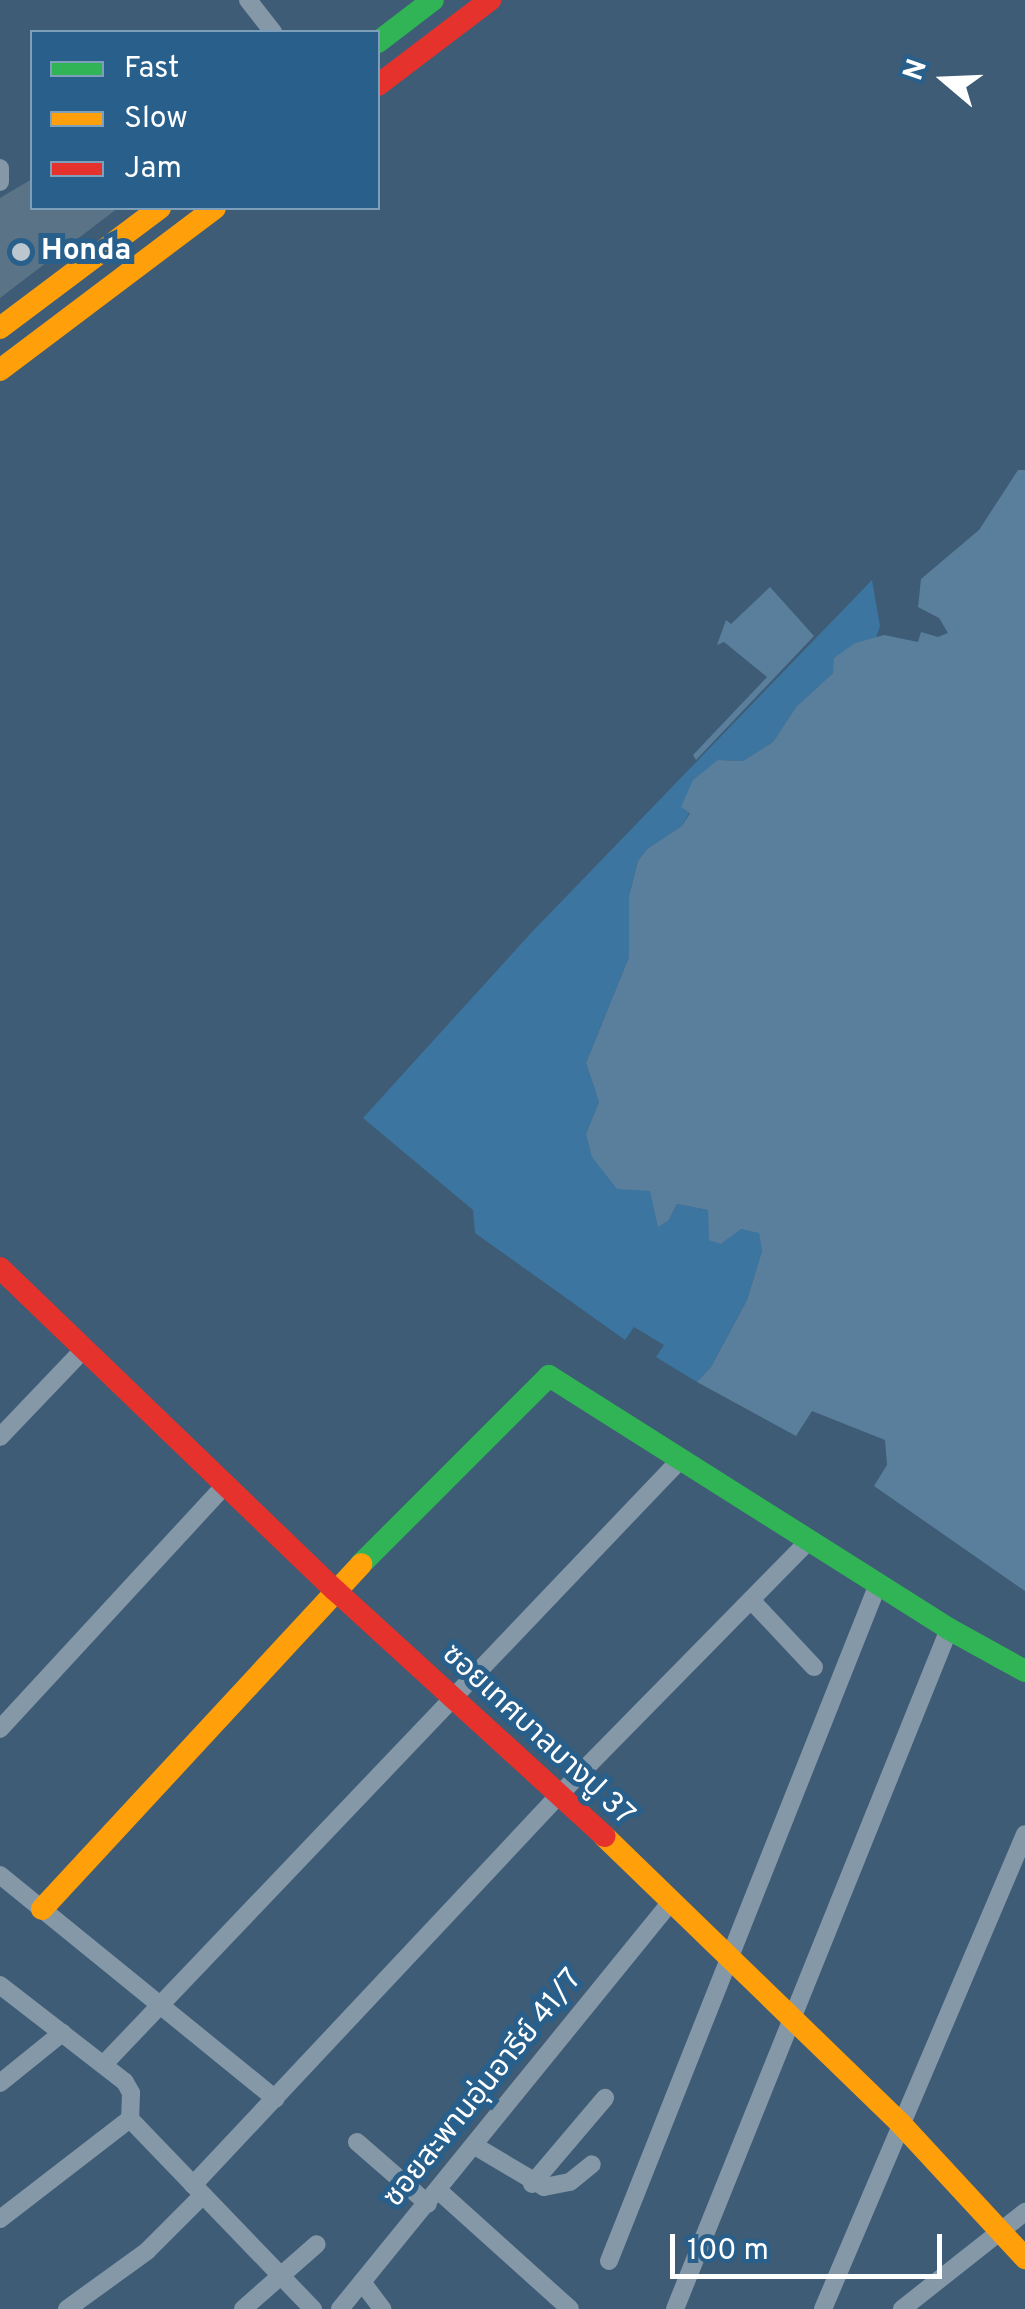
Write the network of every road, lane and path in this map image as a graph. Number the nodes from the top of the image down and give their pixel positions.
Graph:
1 (248, 0) edge
2 (433, 0) edge
3 (490, 0) edge
4 (271, 30) edge
5 (380, 40) edge
6 (380, 83) edge
7 (0, 168) edge
8 (0, 182) edge
9 (157, 210) edge
10 (212, 210) edge
11 (0, 328) edge
12 (0, 370) edge
13 (0, 1268) edge
14 (84, 1349) junction
15 (0, 1438) edge
16 (679, 1461) junction
17 (225, 1484) junction
18 (809, 1541) junction
19 (878, 1584) junction
20 (335, 1590) junction
21 (751, 1600) junction
22 (949, 1629) junction
23 (814, 1667) dead end
24 (1025, 1671) edge
25 (450, 1698) junction
26 (0, 1730) edge
27 (560, 1794) junction
28 (1025, 1834) edge
29 (0, 1876) edge
30 (670, 1902) junction
31 (42, 1909) junction
32 (730, 1962) junction
33 (0, 1985) edge
34 (161, 2002) junction
35 (793, 2020) junction
36 (62, 2034) junction
37 (104, 2064) junction
38 (0, 2083) edge
39 (604, 2098) dead end
40 (276, 2099) junction
41 (130, 2118) junction
42 (901, 2124) junction
43 (358, 2142) dead end
44 (476, 2146) junction
45 (592, 2164) dead end
46 (532, 2184) junction
47 (198, 2191) junction
48 (433, 2197) junction
49 (1025, 2212) edge
50 (0, 2220) edge
51 (1002, 2232) junction
52 (317, 2244) dead end
53 (1025, 2258) edge
54 (609, 2261) dead end
55 (280, 2277) junction
56 (362, 2282) junction
57 (67, 2309) edge
58 (243, 2309) edge
59 (313, 2309) edge
60 (340, 2309) edge
61 (382, 2309) edge
62 (570, 2309) edge
63 (674, 2309) edge
64 (823, 2309) edge
65 (902, 2309) edge

1 - 4 street
2 - 5 street
3 - 6 street
7 - 8 street
9 - 11 street
10 - 12 street
13 - 14 street, ซอยเทศบาลบางปู 37
14 - 15 street
14 - 17 street, ซอยเทศบาลบางปู 37
16 - 18 street
16 - 20 street
16 - 25 street
17 - 20 street, ซอยเทศบาลบางปู 37
17 - 26 street
18 - 19 street
18 - 21 street
19 - 22 street
19 - 32 street
20 - 25 street, ซอยเทศบาลบางปู 37
20 - 31 street
21 - 23 street
21 - 27 street
22 - 24 street
22 - 35 street
25 - 27 street, ซอยเทศบาลบางปู 37
25 - 34 street
27 - 30 street, ซอยเทศบาลบางปู 37
27 - 40 street
28 - 42 street
29 - 31 street
30 - 32 street, ซอยเทศบาลบางปู 37
30 - 44 street, ซอยสะพานอุ่นอารีย์ 41/7
31 - 34 street
32 - 35 street, ซอยเทศบาลบางปู 37
32 - 54 street
33 - 36 street
34 - 37 street
34 - 40 street
35 - 42 street, ซอยเทศบาลบางปู 37
35 - 63 street
36 - 37 street
36 - 38 street
37 - 41 street
39 - 46 street
40 - 47 street
41 - 47 street
41 - 50 street
42 - 51 street, ซอยเทศบาลบางปู 37
42 - 64 street
43 - 48 street
44 - 46 street
44 - 48 street, ซอยสะพานอุ่นอารีย์ 41/7
45 - 46 street
47 - 55 street
47 - 57 street
48 - 56 street, ซอยสะพานอุ่นอารีย์ 41/7
48 - 62 street
49 - 51 street
51 - 53 street, ซอยเทศบาลบางปู 37
51 - 65 street
52 - 55 street
55 - 58 street
55 - 59 street
56 - 60 street, ซอยสะพานอุ่นอารีย์ 41/7
56 - 61 street

